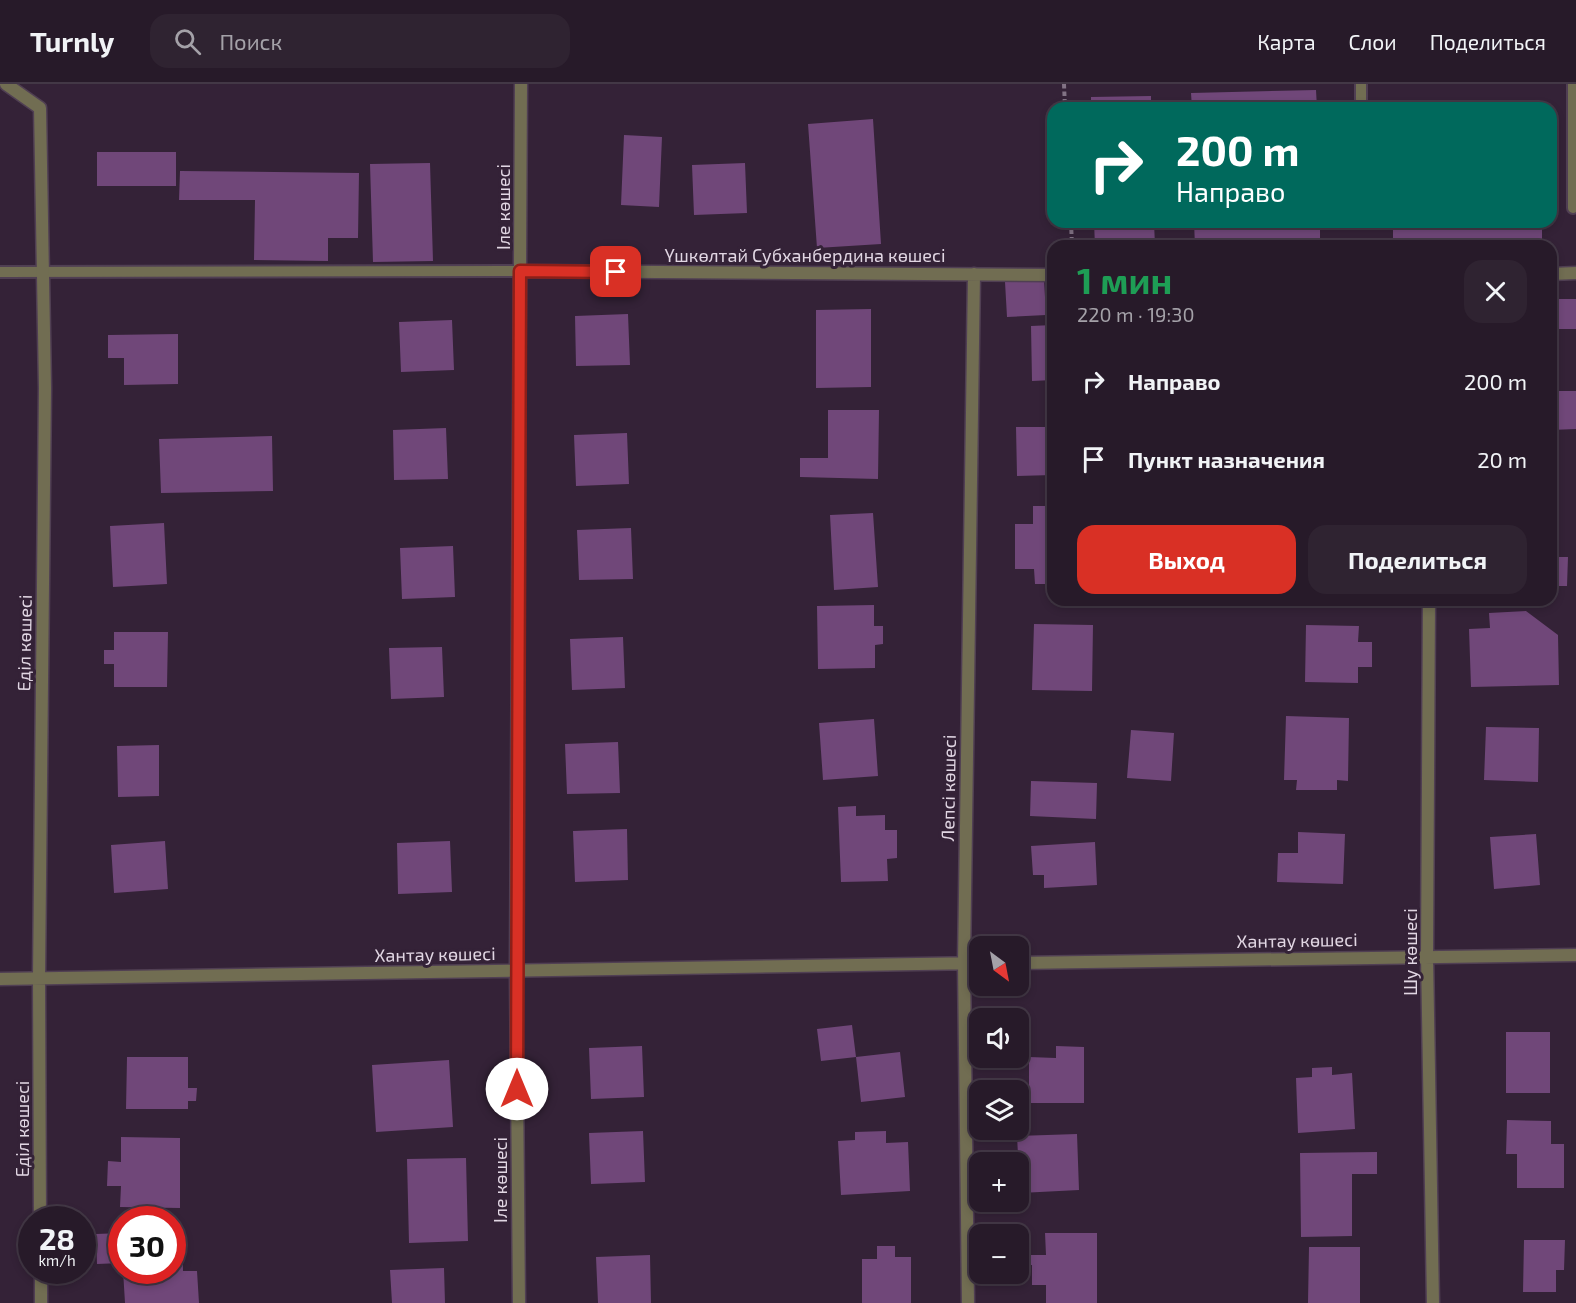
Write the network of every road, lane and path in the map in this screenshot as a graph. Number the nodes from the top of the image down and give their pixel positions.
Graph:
1 (6, 84) edge
2 (521, 84) edge
3 (1064, 84) edge
4 (1361, 84) edge
5 (1573, 84) edge
6 (1065, 102) edge
7 (1361, 102) edge
8 (1573, 207) dead end
9 (43, 271) junction
10 (520, 271) junction
11 (0, 272) edge
12 (1576, 273) edge
13 (974, 274) junction
14 (1557, 274) edge
15 (1047, 275) edge
16 (1429, 606) edge
17 (1576, 955) edge
18 (1427, 956) junction
19 (1029, 963) edge
20 (964, 964) junction
21 (969, 964) edge
22 (516, 970) junction
23 (39, 978) junction
24 (0, 979) edge
25 (40, 1206) edge
26 (41, 1284) edge
27 (41, 1303) edge
28 (519, 1303) edge
29 (968, 1303) edge
30 (1433, 1303) edge

1 - 9 street, Еділ көшесі
2 - 10 street, Іле көшесі
3 - 6 path
4 - 7 lane
5 - 8 lane
9 - 10 lane
9 - 11 lane
9 - 23 street, Еділ көшесі
10 - 13 street, Үшкөлтай Субханбердина көшесі
10 - 22 street, Іле көшесі
12 - 14 street
13 - 15 street, Үшкөлтай Субханбердина көшесі
13 - 20 street, Лепсі көшесі
16 - 18 street, Шу көшесі
17 - 18 street, Хантау көшесі
18 - 19 street, Хантау көшесі
18 - 30 street, Шу көшесі
20 - 21 street, Хантау көшесі
20 - 22 street, Хантау көшесі
20 - 29 street, Лепсі көшесі
22 - 23 street, Хантау көшесі
22 - 28 street, Іле көшесі
23 - 24 street, Хантау көшесі
23 - 25 street, Еділ көшесі
26 - 27 street

